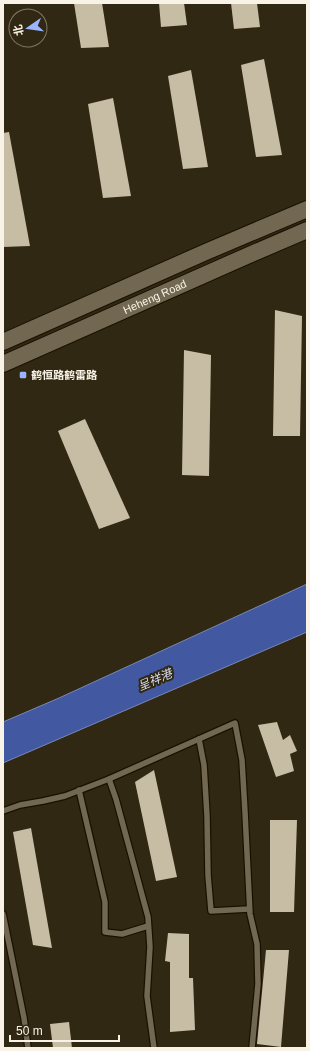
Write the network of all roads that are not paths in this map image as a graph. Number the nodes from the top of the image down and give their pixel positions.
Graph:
1 (307, 209) edge
2 (307, 230) edge
3 (3, 342) edge
4 (3, 364) edge
5 (199, 739) junction
6 (110, 779) junction
7 (79, 790) junction
8 (3, 811) edge
9 (249, 909) junction
10 (3, 914) edge
11 (148, 926) junction
12 (28, 1048) edge
13 (154, 1048) edge
14 (252, 1048) edge

1 - 3 street, Heheng Road
2 - 4 street, Heheng Road
5 - 6 lane
5 - 9 lane
5 - 9 lane
6 - 7 lane
6 - 11 lane
7 - 8 lane
7 - 11 lane
9 - 14 lane
10 - 12 lane
11 - 13 lane

